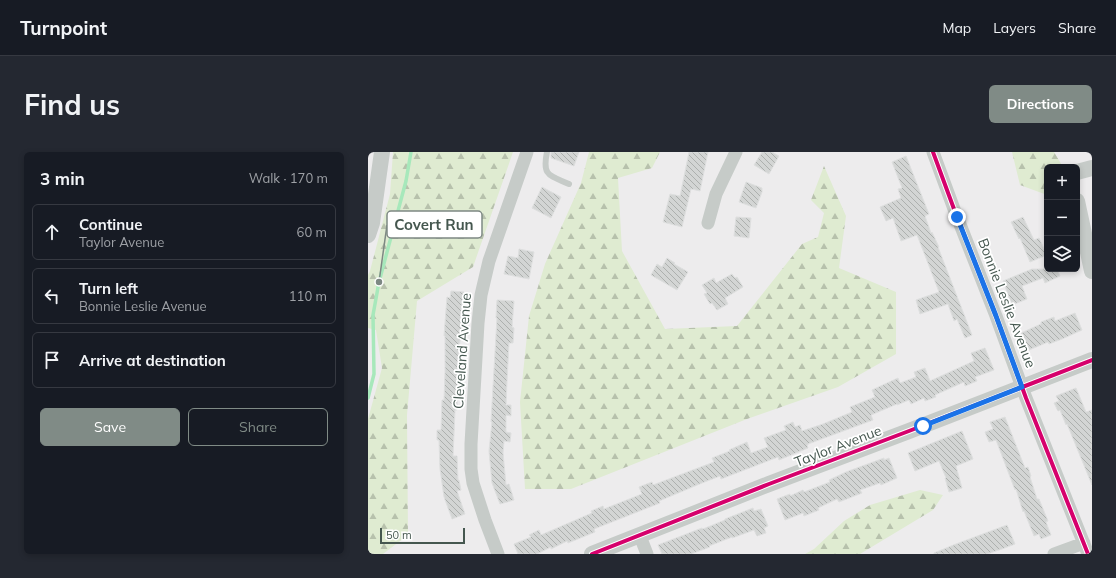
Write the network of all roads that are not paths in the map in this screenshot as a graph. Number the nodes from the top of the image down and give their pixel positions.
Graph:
1 (382, 152) edge
2 (527, 152) edge
3 (547, 152) edge
4 (736, 152) edge
5 (933, 152) edge
6 (1092, 168) edge
7 (1080, 171) edge
8 (569, 184) dead end
9 (372, 201) edge
10 (1080, 215) edge
11 (708, 223) dead end
12 (368, 235) edge
13 (1092, 271) edge
14 (1092, 360) edge
15 (1022, 387) junction
16 (640, 536) junction
17 (1086, 549) edge
18 (498, 554) edge
19 (592, 554) edge
20 (647, 554) edge
21 (1054, 554) edge

1 - 9 street
2 - 18 street, Cleveland Avenue
3 - 8 lane
4 - 11 street
5 - 15 street, Bonnie Leslie Avenue
6 - 7 street
9 - 12 street
10 - 13 street
14 - 15 street, Taylor Avenue
15 - 16 street, Taylor Avenue
15 - 17 street, Bonnie Leslie Avenue
16 - 19 street, Taylor Avenue
16 - 20 street
17 - 21 street

